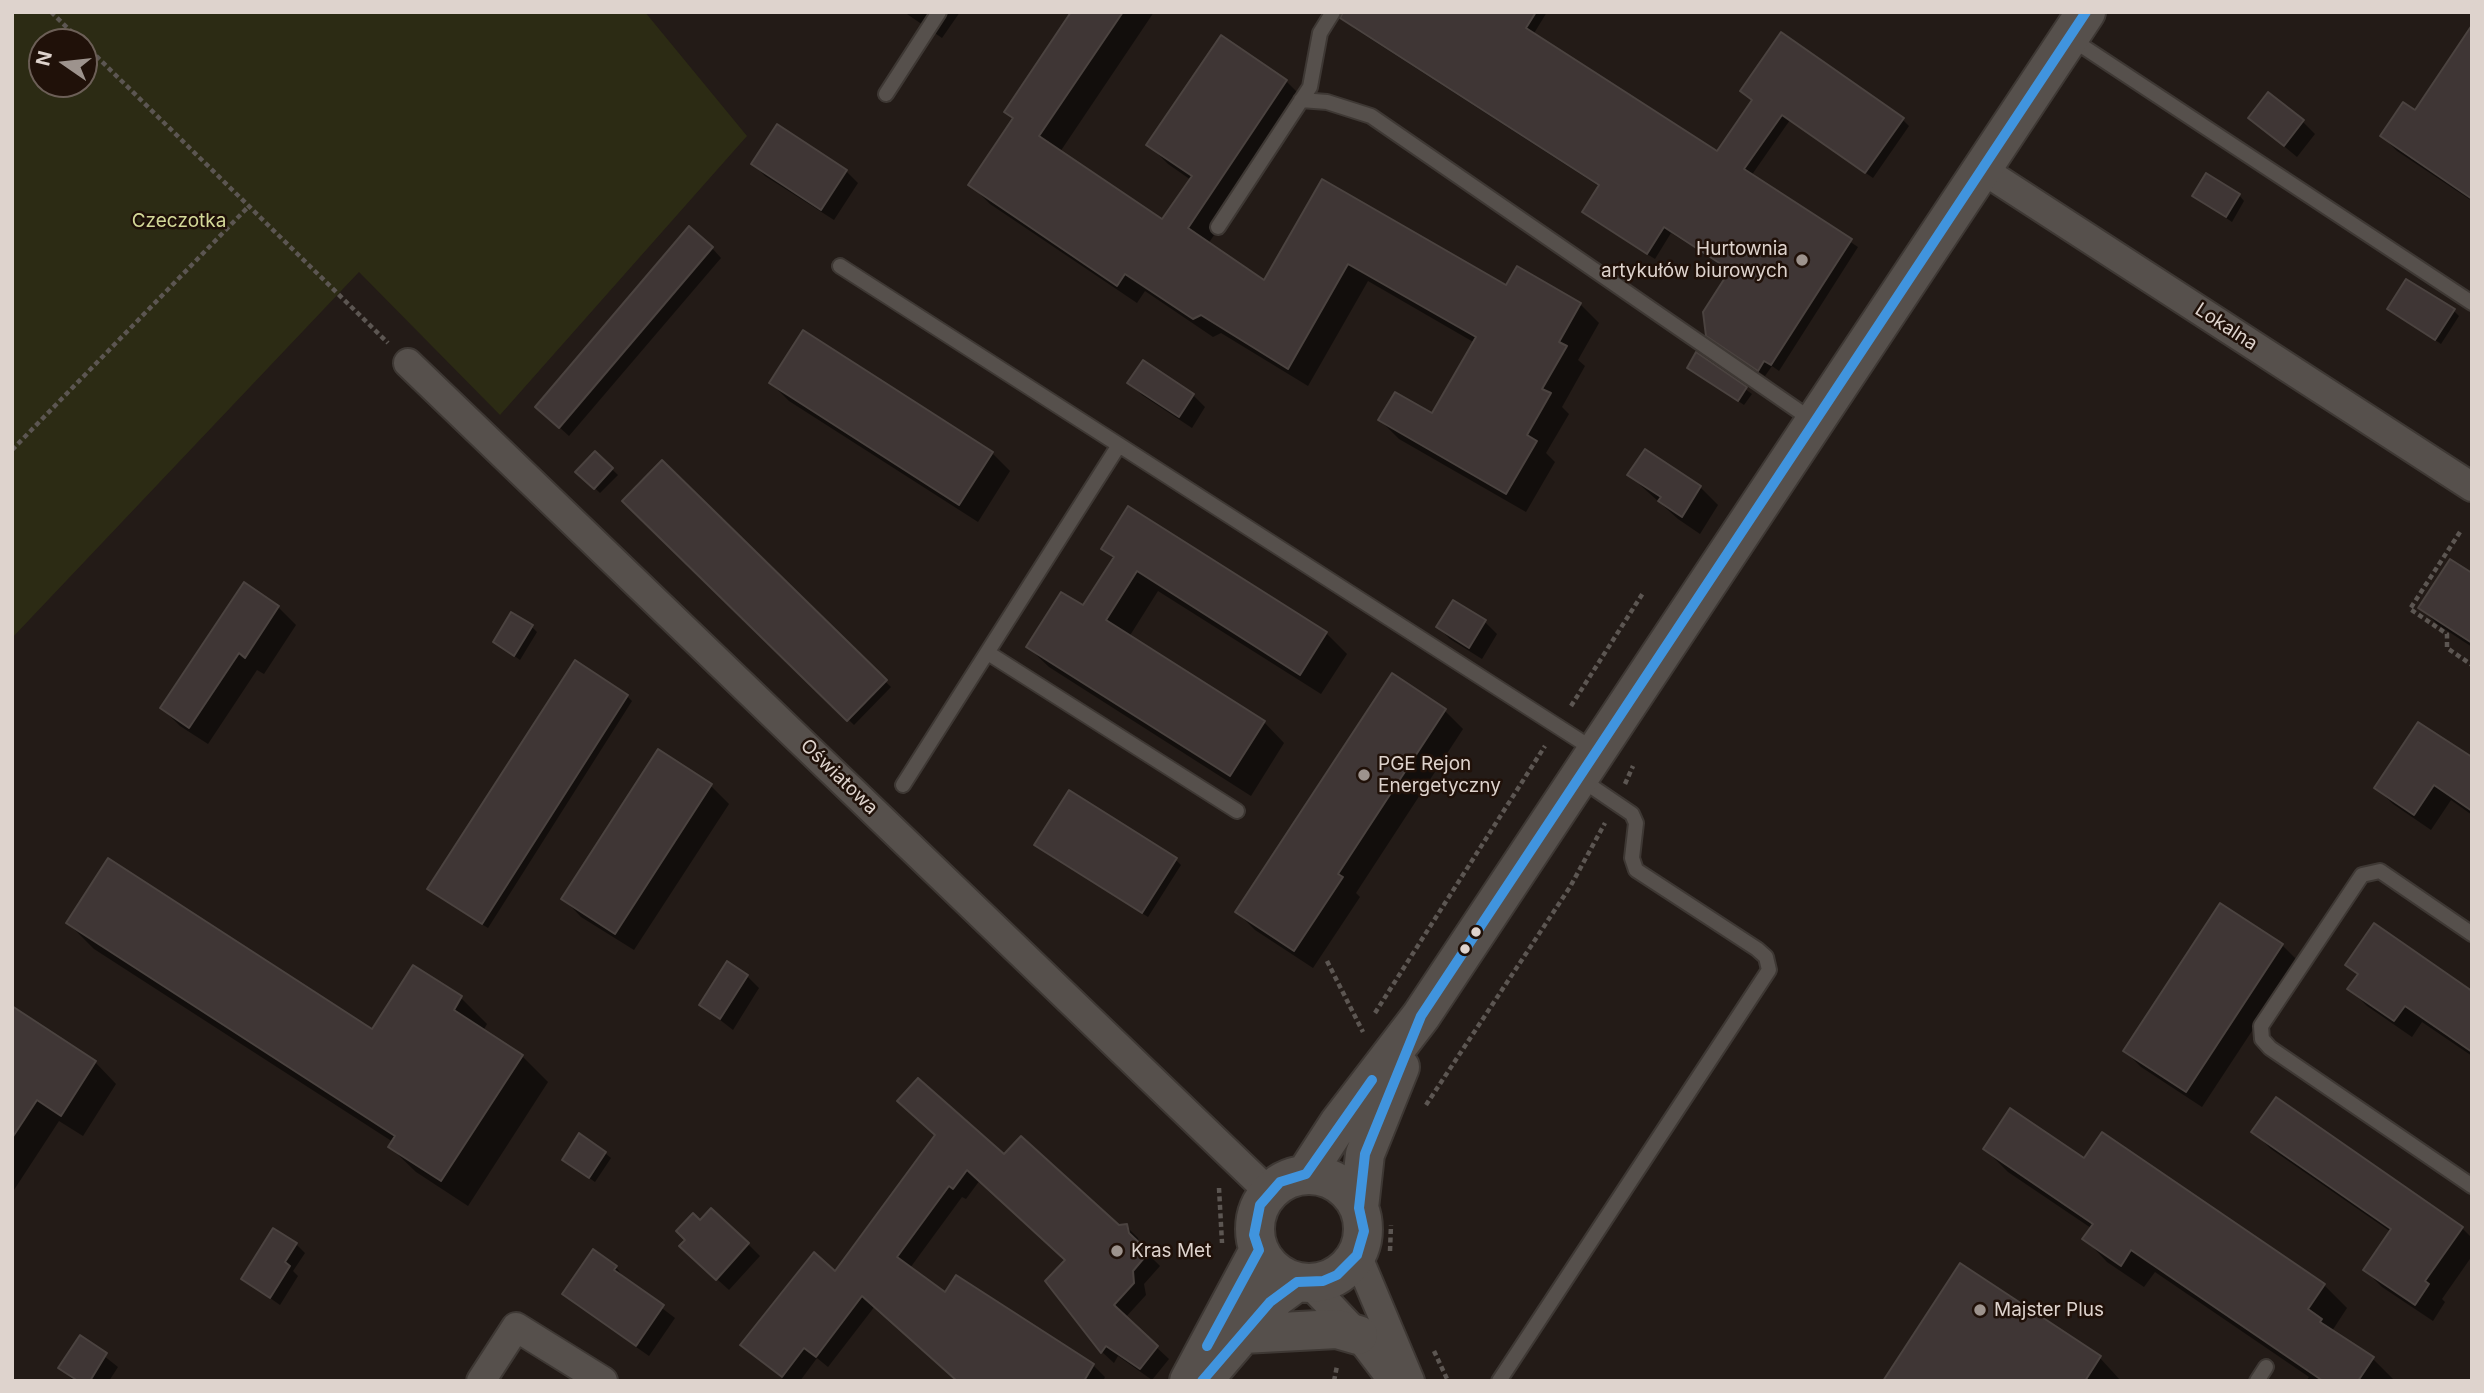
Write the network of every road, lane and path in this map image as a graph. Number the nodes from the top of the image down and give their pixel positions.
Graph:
1 (51, 12) edge
2 (939, 12) edge
3 (1333, 12) edge
4 (2077, 24) edge
5 (68, 28) edge
6 (98, 58) edge
7 (886, 94) dead end
8 (1301, 100) junction
9 (1980, 167) junction
10 (249, 205) junction
11 (1218, 227) dead end
12 (840, 266) dead end
13 (2472, 303) edge
14 (408, 363) joint
15 (1813, 421) junction
16 (1119, 445) junction
17 (12, 450) edge
18 (2472, 486) edge
19 (2460, 532) dead end
20 (1643, 593) dead end
21 (988, 653) junction
22 (2472, 665) edge
23 (1558, 727) junction
24 (1634, 762) dead end
25 (1587, 764) junction
26 (903, 785) dead end
27 (1616, 802) junction
28 (1237, 811) dead end
29 (2472, 934) edge
30 (1327, 961) dead end
31 (1421, 1016) junction
32 (1363, 1032) junction
33 (1359, 1038) dead end
34 (1418, 1117) dead end
35 (1306, 1174) junction
36 (1219, 1186) dead end
37 (2472, 1186) edge
38 (1269, 1192) junction
39 (1375, 1210) junction
40 (1241, 1251) junction
41 (1373, 1255) junction
42 (1303, 1283) junction
43 (1243, 1334) junction
44 (1358, 1335) junction
45 (1430, 1343) dead end
46 (2266, 1367) dead end
47 (481, 1381) edge
48 (603, 1381) edge
49 (1189, 1381) edge
50 (1202, 1381) edge
51 (1393, 1381) edge
52 (1410, 1381) edge
53 (1448, 1381) edge
54 (1499, 1381) edge
55 (2256, 1381) edge

1 - 5 path
2 - 7 lane
3 - 8 lane
4 - 9 street
4 - 13 lane
6 - 10 path
8 - 11 lane
8 - 15 lane
9 - 15 street
9 - 18 street, Lokalna
10 - 14 path
10 - 17 path
12 - 16 lane
14 - 38 street, Oświatowa
15 - 25 street
16 - 21 lane
16 - 23 lane
19 - 22 path
20 - 23 path
21 - 26 lane
21 - 28 lane
23 - 25 lane
23 - 32 path
24 - 27 path
25 - 27 lane
25 - 31 street
27 - 34 path
27 - 54 lane
29 - 37 lane
30 - 32 path
31 - 35 street
31 - 39 street
32 - 33 path
35 - 38 street
35 - 39 street
36 - 40 path
38 - 40 street
39 - 41 path
39 - 41 street
40 - 42 street
40 - 49 street
41 - 42 street
41 - 52 street
42 - 43 street
42 - 44 street
43 - 44 street
43 - 50 street
44 - 51 street
45 - 53 path
46 - 55 lane
47 - 48 street

